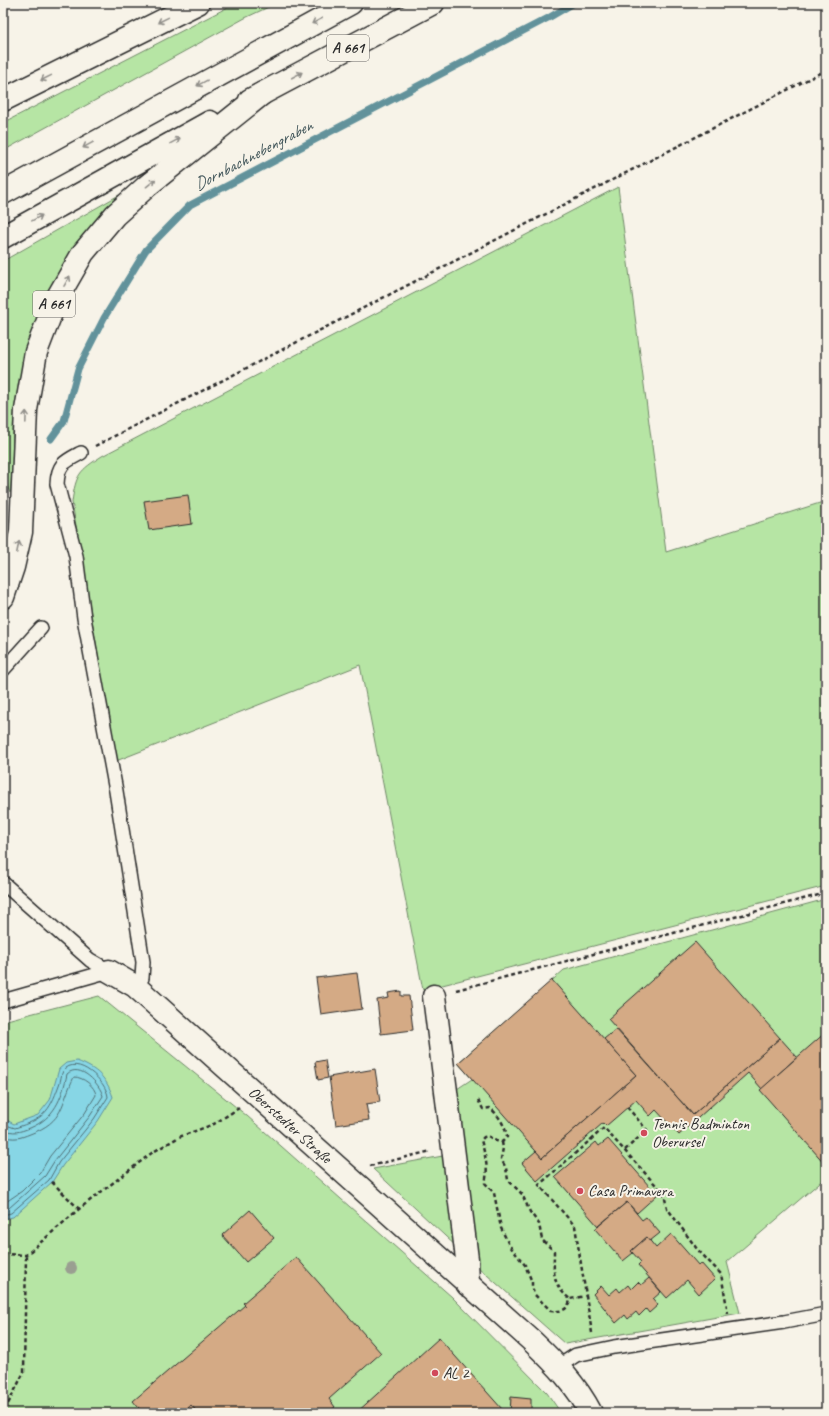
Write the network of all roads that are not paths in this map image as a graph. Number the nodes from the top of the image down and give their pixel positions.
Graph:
1 (198, 3) edge
2 (351, 3) edge
3 (433, 3) edge
4 (263, 93) junction
5 (3, 100) edge
6 (3, 193) edge
7 (3, 237) edge
8 (81, 453) road end
9 (3, 597) edge
10 (41, 628) dead end
11 (3, 670) edge
12 (3, 882) edge
13 (109, 970) junction
14 (135, 986) junction
15 (434, 996) road end
16 (3, 1001) edge
17 (468, 1285) junction
18 (826, 1314) edge
19 (559, 1366) junction
20 (592, 1413) edge

1 -> 5 main road
2 -> 6 main road, A 661
4 -> 3 main road, A 661
7 -> 4 main road, A 661
9 -> 4 main road, A 661
8 - 14 lane
10 - 11 lane
12 - 13 lane
13 - 14 main road, Oberstedter Straße
13 - 16 lane
14 - 17 main road, Oberstedter Straße
15 - 17 main road
17 - 19 main road, Oberstedter Straße
18 - 19 lane
19 - 20 main road, Oberstedter Straße

